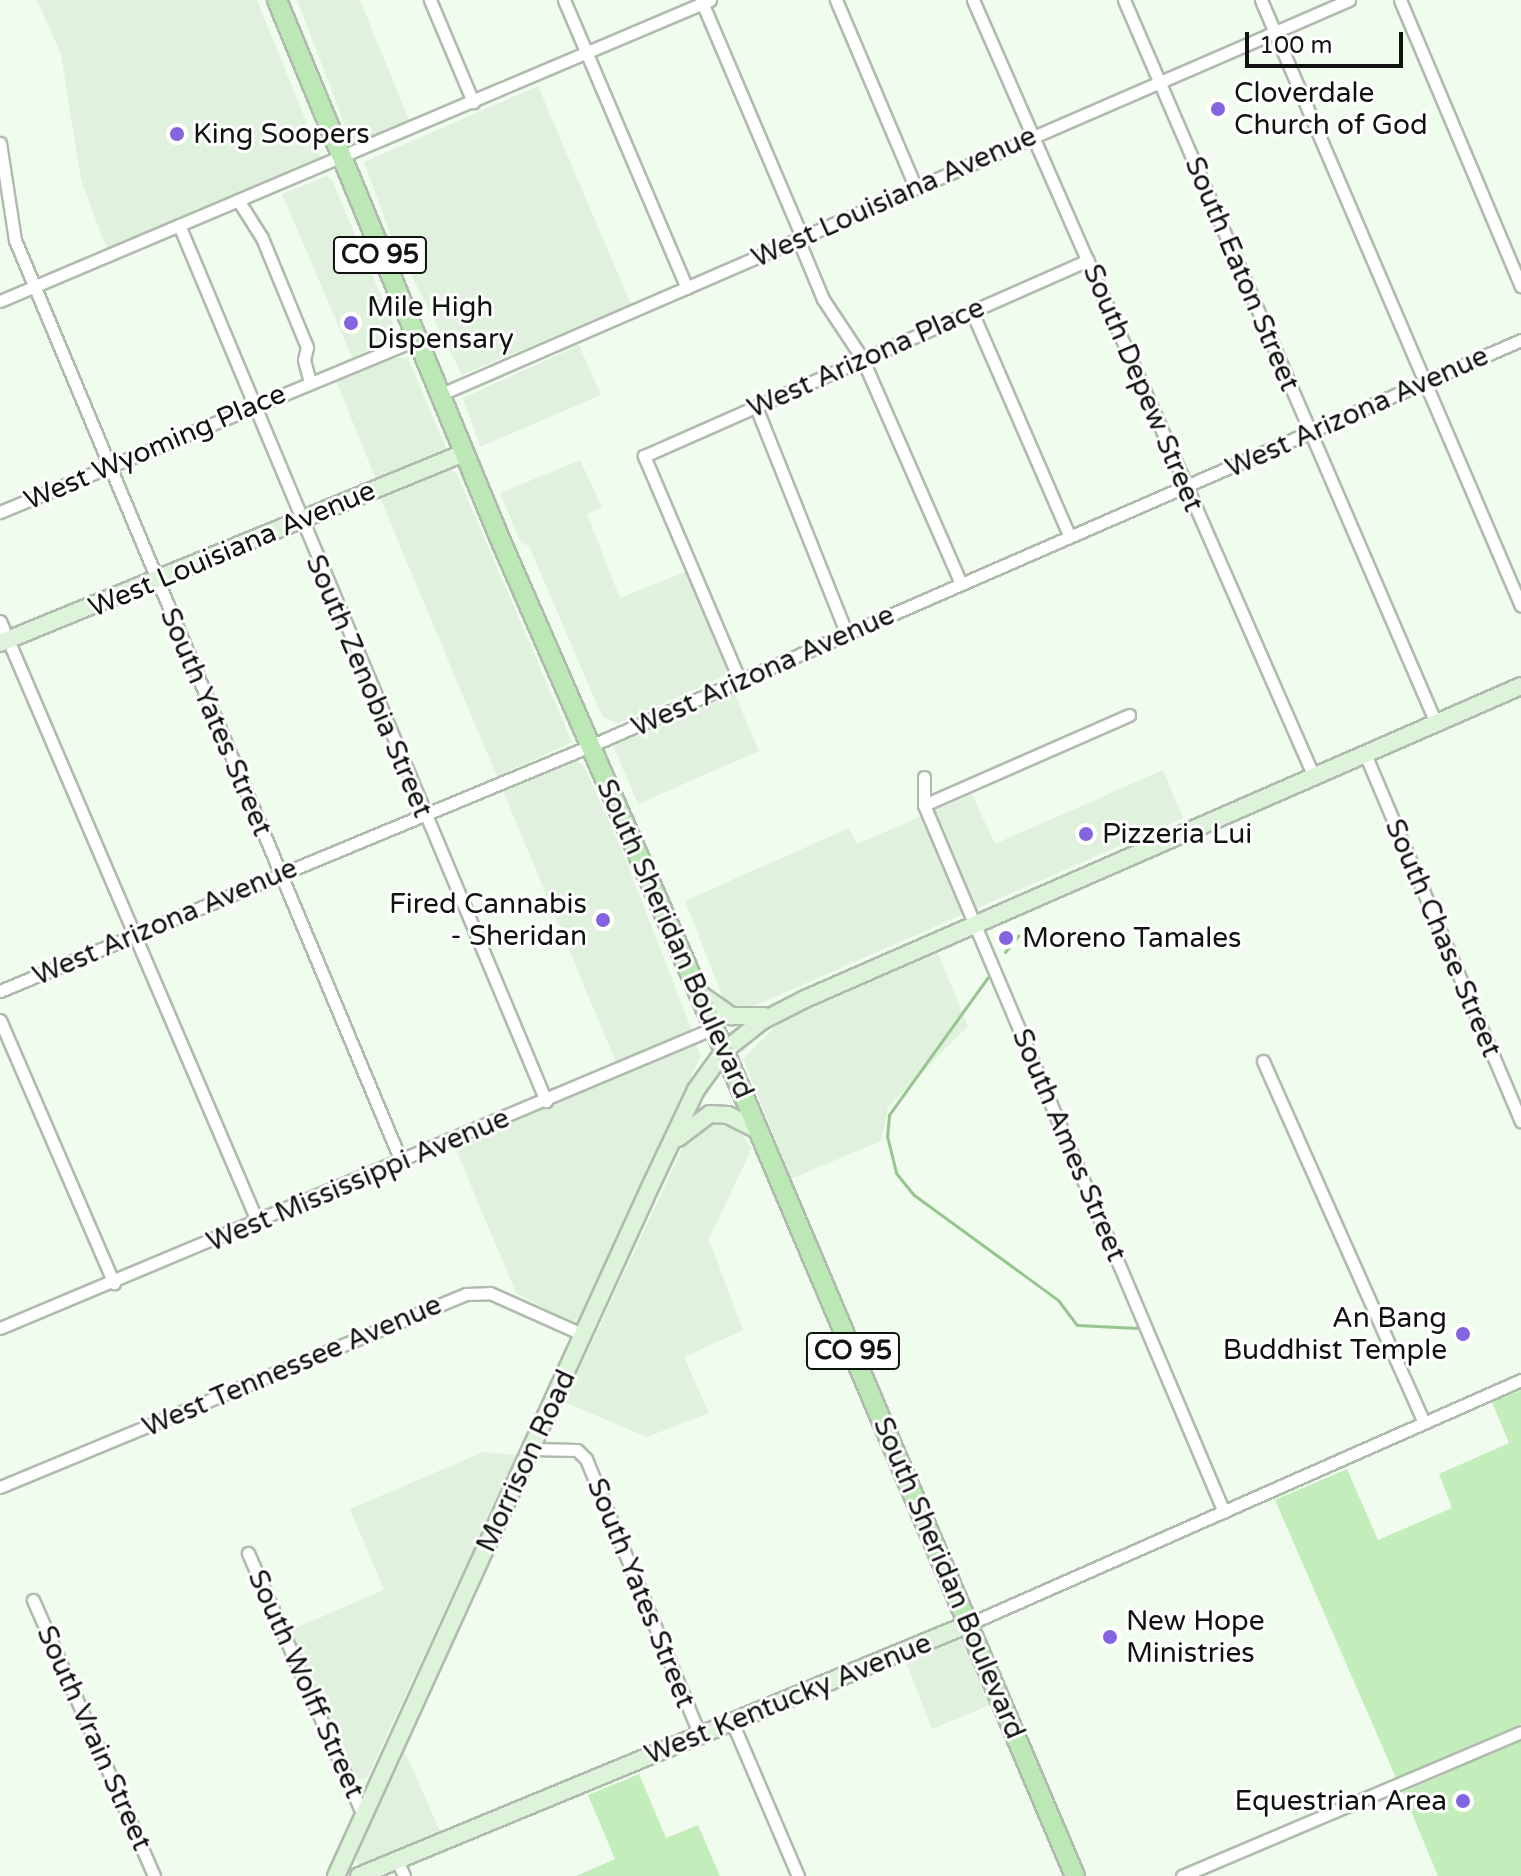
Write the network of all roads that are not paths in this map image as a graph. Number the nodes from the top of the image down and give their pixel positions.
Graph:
1 (277, 0) edge
2 (430, 0) edge
3 (564, 0) edge
4 (836, 0) edge
5 (973, 0) edge
6 (1124, 0) edge
7 (1261, 0) edge
8 (1349, 0) edge
9 (1400, 0) edge
10 (705, 1) edge
11 (1275, 31) junction
12 (587, 54) junction
13 (1160, 81) junction
14 (473, 102) junction
15 (1033, 136) junction
16 (0, 143) edge
17 (338, 157) junction
18 (915, 186) junction
19 (238, 200) junction
20 (179, 225) junction
21 (800, 238) junction
22 (1088, 260) junction
23 (33, 287) junction
24 (1521, 287) edge
25 (687, 288) junction
26 (0, 301) edge
27 (972, 312) junction
28 (416, 340) junction
29 (1521, 340) edge
30 (862, 358) junction
31 (310, 382) junction
32 (1425, 382) junction
33 (439, 395) junction
34 (254, 405) junction
35 (756, 407) junction
36 (1309, 433) junction
37 (464, 453) junction
38 (107, 469) junction
39 (1183, 488) junction
40 (0, 512) edge
41 (299, 520) junction
42 (1070, 537) junction
43 (156, 582) junction
44 (961, 584) junction
45 (1521, 606) edge
46 (0, 621) edge
47 (847, 634) junction
48 (4, 642) edge
49 (740, 681) junction
50 (1521, 686) edge
51 (1129, 715) dead end
52 (1436, 723) junction
53 (590, 746) junction
54 (1365, 754) junction
55 (924, 777) dead end
56 (1314, 777) junction
57 (924, 805) junction
58 (424, 815) junction
59 (280, 875) junction
60 (975, 924) junction
61 (134, 935) junction
62 (697, 990) junction
63 (0, 991) edge
64 (774, 1014) junction
65 (0, 1020) edge
66 (714, 1028) junction
67 (724, 1051) junction
68 (1263, 1061) dead end
69 (546, 1101) junction
70 (1521, 1121) edge
71 (759, 1131) junction
72 (667, 1152) junction
73 (401, 1161) junction
74 (258, 1223) junction
75 (114, 1283) junction
76 (0, 1328) edge
77 (584, 1335) junction
78 (1521, 1380) edge
79 (1424, 1423) junction
80 (532, 1449) junction
81 (0, 1487) edge
82 (1224, 1512) junction
83 (248, 1553) dead end
84 (33, 1600) dead end
85 (969, 1624) junction
86 (732, 1722) junction
87 (1521, 1732) edge
88 (700, 1735) junction
89 (363, 1815) junction
90 (401, 1868) edge
91 (154, 1876) edge
92 (336, 1876) edge
93 (359, 1876) edge
94 (798, 1876) edge
95 (1075, 1876) edge
96 (1182, 1876) edge

1 - 17 main road, South Sheridan Boulevard / CO 95
2 - 14 street
3 - 12 street
4 - 18 street
5 - 15 street, South Depew Street
6 - 13 street, South Eaton Street
7 - 11 street
8 - 11 street, West Louisiana Avenue
9 - 24 street
10 - 12 street
10 - 21 street
11 - 13 street, West Louisiana Avenue
11 - 32 street
12 - 14 street
12 - 25 street
13 - 15 street, West Louisiana Avenue
13 - 36 street, South Eaton Street
14 - 17 street
15 - 18 street, West Louisiana Avenue
15 - 22 street, South Depew Street
16 - 23 street, South Yates Street
17 - 19 street
17 - 28 main road, South Sheridan Boulevard / CO 95
18 - 21 street, West Louisiana Avenue
19 - 20 street
19 - 31 street, West Wyoming Place
20 - 23 street
20 - 34 street, South Zenobia Street
21 - 25 street, West Louisiana Avenue
21 - 30 street
22 - 27 street, West Arizona Place
22 - 39 street, South Depew Street
23 - 26 street
23 - 38 street, South Yates Street
25 - 33 street, West Louisiana Avenue
27 - 30 street, West Arizona Place
27 - 42 street
28 - 31 street, West Wyoming Place
28 - 33 main road, South Sheridan Boulevard / CO 95
29 - 32 street, West Arizona Avenue
30 - 35 street, West Arizona Place
30 - 44 street
31 - 34 street, West Wyoming Place
32 - 36 street, West Arizona Avenue
32 - 45 street
33 - 37 main road, South Sheridan Boulevard / CO 95
34 - 38 street, West Wyoming Place
34 - 41 street, South Zenobia Street
35 - 47 street
35 - 49 street, West Arizona Place
36 - 39 street, West Arizona Avenue
36 - 52 street, South Eaton Street
37 - 41 main road, West Louisiana Avenue
37 - 53 main road, South Sheridan Boulevard / CO 95
38 - 40 street, West Wyoming Place
38 - 43 street, South Yates Street
39 - 42 street, West Arizona Avenue
39 - 56 street, South Depew Street
41 - 43 main road, West Louisiana Avenue
41 - 58 street, South Zenobia Street
42 - 44 street, West Arizona Avenue
43 - 48 main road, West Louisiana Avenue
43 - 59 street, South Yates Street
44 - 47 street, West Arizona Avenue
46 - 48 street
47 - 49 street, West Arizona Avenue
48 - 61 street
49 - 53 street, West Arizona Avenue
50 - 52 main road
51 - 57 street
52 - 54 main road
53 - 58 street, West Arizona Avenue
53 - 62 main road, South Sheridan Boulevard / CO 95
54 - 56 main road
54 - 70 street, South Chase Street
55 - 57 street, South Ames Street
56 - 60 main road
57 - 60 street, South Ames Street
58 - 59 street, West Arizona Avenue
58 - 69 street, South Zenobia Street
59 - 61 street, West Arizona Avenue
59 - 73 street, South Yates Street
60 - 64 main road
60 - 82 street, South Ames Street
61 - 63 street, West Arizona Avenue
61 - 74 street
62 - 64 main road
62 - 66 main road, South Sheridan Boulevard / CO 95
64 - 67 main road
65 - 75 street
66 - 67 main road, South Sheridan Boulevard / CO 95
66 - 69 street, West Mississippi Avenue
67 - 71 main road, South Sheridan Boulevard / CO 95
67 - 72 main road, Morrison Road
68 - 79 street
69 - 73 street, West Mississippi Avenue
71 - 72 main road
71 - 85 main road, South Sheridan Boulevard / CO 95
72 - 77 main road, Morrison Road
73 - 74 street, West Mississippi Avenue
74 - 75 street, West Mississippi Avenue
75 - 76 street, West Mississippi Avenue
77 - 80 main road, Morrison Road
77 - 81 street, West Tennessee Avenue
78 - 79 street, West Kentucky Avenue
79 - 82 street, West Kentucky Avenue
80 - 88 street, South Yates Street
80 - 89 main road, Morrison Road
82 - 85 street, West Kentucky Avenue
83 - 89 street, South Wolff Street
84 - 91 street, South Vrain Street
85 - 86 main road, West Kentucky Avenue
85 - 95 main road, South Sheridan Boulevard / CO 95
86 - 88 main road, West Kentucky Avenue
86 - 94 street, South Yates Street
87 - 96 street
88 - 90 main road, West Kentucky Avenue
89 - 92 main road, Morrison Road
90 - 93 main road, West Kentucky Avenue

